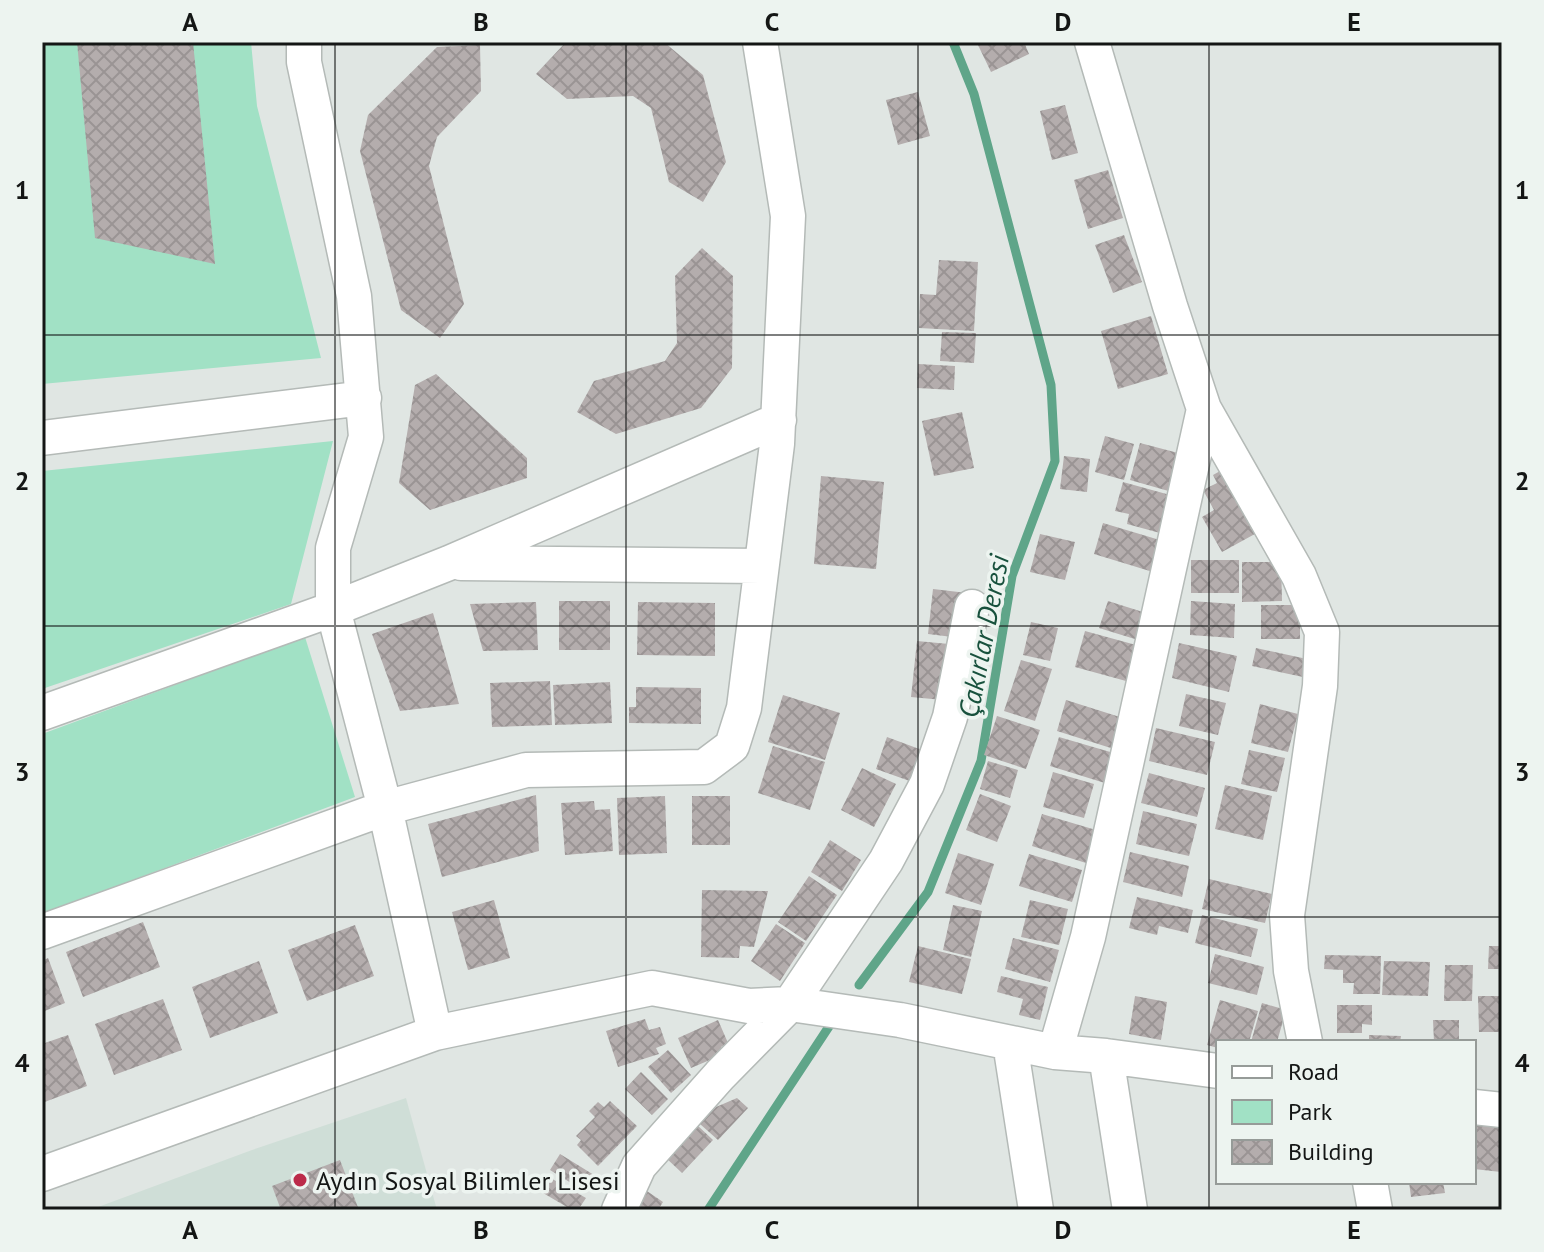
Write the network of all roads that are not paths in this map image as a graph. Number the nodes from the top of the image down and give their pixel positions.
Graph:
1 (304, 42) edge
2 (760, 42) edge
3 (1092, 42) edge
4 (364, 398) junction
5 (1204, 409) junction
6 (779, 420) junction
7 (42, 438) edge
8 (449, 563) junction
9 (761, 566) junction
10 (972, 607) dead end
11 (333, 609) junction
12 (42, 713) edge
13 (385, 808) junction
14 (42, 932) edge
15 (790, 1004) junction
16 (435, 1033) junction
17 (1305, 1040) edge
18 (1010, 1043) junction
19 (1055, 1052) junction
20 (1106, 1056) junction
21 (1216, 1071) edge
22 (1476, 1107) edge
23 (1502, 1110) edge
24 (42, 1174) edge
25 (1370, 1184) edge
26 (619, 1210) edge
27 (1036, 1210) edge
28 (1130, 1210) edge
29 (1375, 1210) edge

1 - 4 street
2 - 6 street
3 - 5 street
4 - 7 street
4 - 11 street
5 - 17 street
5 - 19 street
6 - 8 street
6 - 9 street
8 - 9 street
8 - 11 street
9 - 13 street
10 - 15 street
11 - 12 street
11 - 13 street
13 - 14 street
13 - 16 street
15 - 16 street
15 - 18 street
15 - 26 street
16 - 24 street
18 - 19 street
18 - 27 street
19 - 20 street
20 - 21 street
20 - 28 street
22 - 23 street
25 - 29 street

